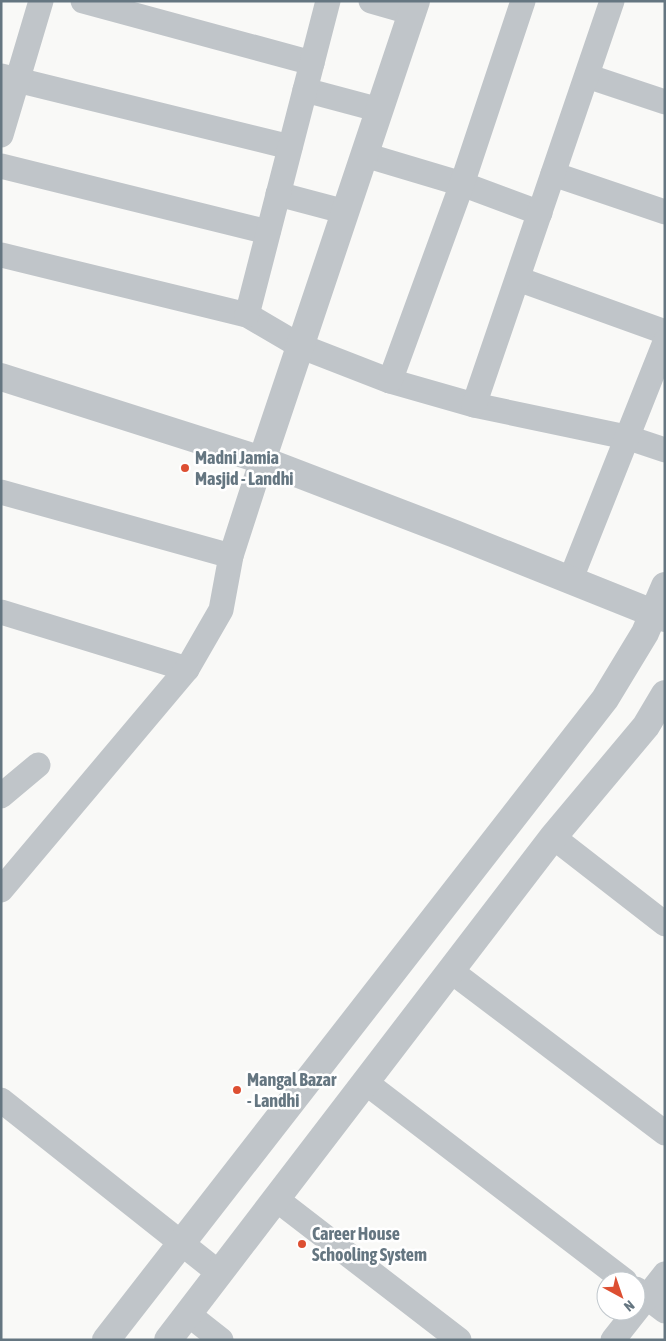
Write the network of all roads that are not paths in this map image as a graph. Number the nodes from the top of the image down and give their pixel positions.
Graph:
1 (41, 1) edge
2 (83, 1) edge
3 (328, 1) edge
4 (371, 1) edge
5 (523, 1) edge
6 (612, 1) edge
7 (414, 7) edge
8 (312, 63) junction
9 (587, 76) junction
10 (10, 78) edge
11 (305, 90) junction
12 (665, 102) edge
13 (380, 110) junction
14 (1, 135) edge
15 (290, 147) junction
16 (365, 155) junction
17 (1, 166) edge
18 (554, 174) junction
19 (462, 184) junction
20 (278, 194) junction
21 (346, 212) junction
22 (665, 212) edge
23 (540, 213) junction
24 (268, 232) junction
25 (1, 255) edge
26 (518, 279) junction
27 (247, 316) junction
28 (665, 332) edge
29 (665, 342) edge
30 (300, 346) junction
31 (1, 377) edge
32 (390, 381) junction
33 (474, 406) junction
34 (626, 437) junction
35 (665, 450) edge
36 (262, 460) junction
37 (1, 492) edge
38 (231, 556) junction
39 (570, 580) junction
40 (665, 586) edge
41 (1, 612) edge
42 (659, 616) edge
43 (187, 669) junction
44 (665, 694) edge
45 (38, 765) dead end
46 (1, 796) edge
47 (552, 837) junction
48 (1, 890) edge
49 (665, 924) edge
50 (451, 971) junction
51 (365, 1082) junction
52 (1, 1100) edge
53 (665, 1133) edge
54 (276, 1198) junction
55 (180, 1245) junction
56 (612, 1271) edge
57 (218, 1274) junction
58 (665, 1274) edge
59 (649, 1299) edge
60 (188, 1314) junction
61 (106, 1340) edge
62 (168, 1340) edge
63 (221, 1340) edge
64 (459, 1340) edge
65 (613, 1340) edge

1 - 10 street
2 - 8 street
3 - 8 street
4 - 7 street
5 - 19 street
6 - 9 street
7 - 13 street
8 - 11 street
9 - 12 street
9 - 18 street
10 - 14 street
10 - 15 street
11 - 13 street
11 - 15 street
13 - 16 street
15 - 20 street
16 - 19 street
16 - 21 street
17 - 24 street
18 - 22 street
18 - 23 street
19 - 23 street
19 - 32 street
20 - 21 street
20 - 24 street
21 - 30 street
23 - 26 street
24 - 27 street
25 - 27 street
26 - 28 street
26 - 33 street
27 - 30 street
29 - 34 street
30 - 32 street
30 - 36 street
31 - 36 street
32 - 33 street
33 - 34 street
34 - 35 street
34 - 39 street
36 - 38 street
36 - 39 street
37 - 38 street
38 - 43 street
39 - 42 street
40 - 42 street
41 - 43 street
42 - 55 street
43 - 48 street
44 - 47 street
45 - 46 street
47 - 49 street
47 - 50 street
50 - 51 street
50 - 53 street
51 - 54 street
51 - 56 street
52 - 55 street
54 - 57 street
54 - 64 street
55 - 57 street
55 - 61 street
57 - 60 street
58 - 59 street
59 - 65 street
60 - 62 street
60 - 63 street

